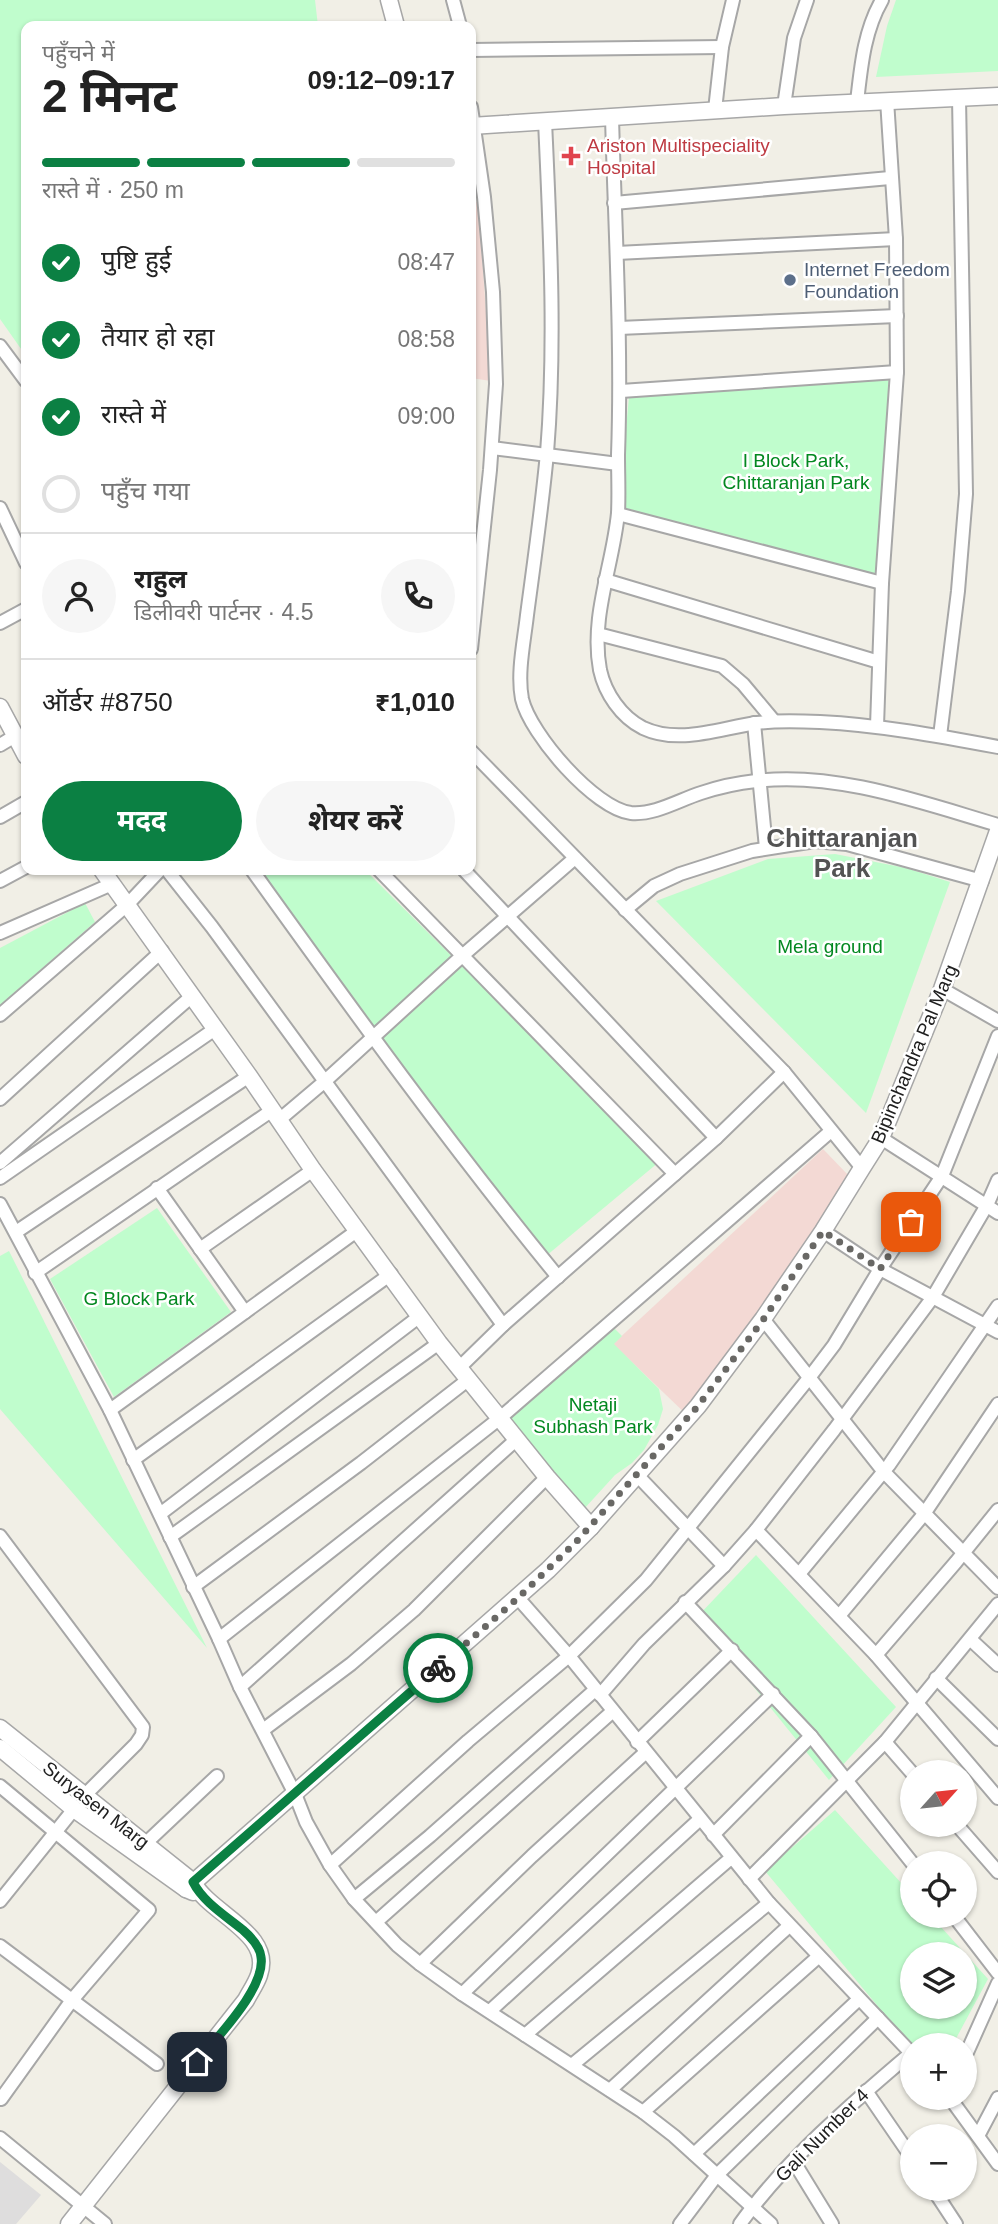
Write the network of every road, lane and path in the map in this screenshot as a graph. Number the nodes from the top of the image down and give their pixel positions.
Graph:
1 (389, 0) edge
2 (453, 0) edge
3 (733, 0) edge
4 (807, 0) edge
5 (881, 0) edge
6 (395, 21) edge
7 (459, 21) edge
8 (722, 47) junction
9 (476, 50) edge
10 (998, 96) edge
11 (959, 98) junction
12 (887, 100) junction
13 (857, 102) junction
14 (785, 106) junction
15 (715, 110) junction
16 (612, 117) junction
17 (545, 121) junction
18 (476, 126) edge
19 (476, 150) edge
20 (890, 178) junction
21 (614, 203) junction
22 (896, 239) junction
23 (617, 253) junction
24 (897, 316) junction
25 (619, 328) junction
26 (2, 354) edge
27 (897, 372) junction
28 (21, 375) edge
29 (621, 391) junction
30 (492, 448) junction
31 (547, 455) junction
32 (618, 464) junction
33 (0, 508) edge
34 (618, 514) junction
35 (21, 552) edge
36 (605, 580) junction
37 (882, 583) junction
38 (476, 601) edge
39 (21, 612) edge
40 (0, 623) edge
41 (598, 634) junction
42 (879, 662) junction
43 (0, 707) edge
44 (774, 721) junction
45 (754, 723) junction
46 (877, 726) junction
47 (15, 736) junction
48 (940, 736) junction
49 (0, 746) edge
50 (21, 747) edge
51 (998, 747) edge
52 (476, 756) edge
53 (760, 780) junction
54 (21, 805) edge
55 (0, 817) edge
56 (998, 825) edge
57 (998, 831) edge
58 (766, 848) junction
59 (575, 858) junction
60 (21, 870) edge
61 (106, 875) edge
62 (155, 875) edge
63 (171, 875) edge
64 (257, 875) edge
65 (384, 875) edge
66 (469, 875) edge
67 (0, 881) edge
68 (982, 881) junction
69 (112, 884) junction
70 (127, 905) junction
71 (625, 910) junction
72 (508, 916) junction
73 (0, 933) edge
74 (162, 951) junction
75 (462, 956) junction
76 (942, 989) junction
77 (192, 996) junction
78 (0, 1015) edge
79 (998, 1020) edge
80 (215, 1029) junction
81 (998, 1036) edge
82 (372, 1038) junction
83 (783, 1072) junction
84 (249, 1076) junction
85 (324, 1082) junction
86 (0, 1099) edge
87 (275, 1115) junction
88 (831, 1131) junction
89 (716, 1138) junction
90 (881, 1138) junction
91 (0, 1163) edge
92 (862, 1168) junction
93 (313, 1170) junction
94 (675, 1174) junction
95 (942, 1176) junction
96 (0, 1178) edge
97 (998, 1180) edge
98 (157, 1188) junction
99 (0, 1204) edge
100 (987, 1205) junction
101 (998, 1213) edge
102 (358, 1230) junction
103 (823, 1231) junction
104 (16, 1232) junction
105 (200, 1249) junction
106 (880, 1269) junction
107 (36, 1273) junction
108 (391, 1274) junction
109 (558, 1277) junction
110 (933, 1297) junction
111 (998, 1306) edge
112 (245, 1312) junction
113 (421, 1316) junction
114 (763, 1320) junction
115 (503, 1325) junction
116 (992, 1329) edge
117 (439, 1343) junction
118 (465, 1373) junction
119 (808, 1378) junction
120 (998, 1404) edge
121 (110, 1410) junction
122 (500, 1418) junction
123 (841, 1420) junction
124 (517, 1439) junction
125 (134, 1460) junction
126 (884, 1472) junction
127 (636, 1475) junction
128 (547, 1477) junction
129 (998, 1510) edge
130 (160, 1514) junction
131 (924, 1514) junction
132 (591, 1527) junction
133 (687, 1529) junction
134 (756, 1530) junction
135 (0, 1536) edge
136 (170, 1537) junction
137 (964, 1553) junction
138 (723, 1566) junction
139 (799, 1574) junction
140 (193, 1587) junction
141 (998, 1588) edge
142 (518, 1598) junction
143 (685, 1602) junction
144 (998, 1604) edge
145 (839, 1616) junction
146 (219, 1639) junction
147 (970, 1639) junction
148 (732, 1650) junction
149 (876, 1655) junction
150 (569, 1656) junction
151 (998, 1665) edge
152 (936, 1678) junction
153 (240, 1688) junction
154 (597, 1692) junction
155 (774, 1694) junction
156 (917, 1702) junction
157 (613, 1711) junction
158 (0, 1728) edge
159 (263, 1730) junction
160 (811, 1735) junction
161 (998, 1740) edge
162 (885, 1742) junction
163 (641, 1747) junction
164 (0, 1748) edge
165 (901, 1760) edge
166 (217, 1776) dead end
167 (847, 1781) junction
168 (0, 1786) edge
169 (676, 1790) junction
170 (295, 1794) junction
171 (998, 1798) edge
172 (79, 1802) junction
173 (700, 1819) junction
174 (56, 1831) junction
175 (713, 1835) junction
176 (968, 1838) edge
177 (146, 1843) junction
178 (903, 1851) edge
179 (732, 1858) junction
180 (330, 1865) junction
181 (998, 1872) edge
182 (749, 1879) junction
183 (193, 1888) junction
184 (354, 1899) junction
185 (0, 1901) edge
186 (769, 1903) junction
187 (376, 1922) junction
188 (789, 1926) junction
189 (963, 1928) edge
190 (0, 1946) edge
191 (818, 1957) junction
192 (420, 1964) junction
193 (998, 1973) edge
194 (998, 1983) edge
195 (462, 1994) junction
196 (859, 1998) junction
197 (72, 2000) junction
198 (490, 2011) junction
199 (878, 2018) junction
200 (976, 2033) edge
201 (526, 2035) junction
202 (900, 2041) edge
203 (900, 2062) edge
204 (157, 2064) dead end
205 (572, 2064) junction
206 (610, 2090) junction
207 (866, 2091) junction
208 (998, 2098) edge
209 (1, 2099) edge
210 (959, 2110) edge
211 (643, 2112) junction
212 (978, 2136) junction
213 (0, 2138) edge
214 (900, 2141) edge
215 (694, 2154) junction
216 (794, 2162) junction
217 (998, 2164) edge
218 (717, 2175) junction
219 (941, 2201) edge
220 (752, 2206) junction
221 (83, 2207) junction
222 (69, 2224) edge
223 (105, 2224) edge
224 (680, 2224) edge
225 (740, 2224) edge
226 (771, 2224) edge
227 (832, 2224) edge
228 (956, 2224) edge

1 - 6 street
2 - 7 street
3 - 8 street
4 - 14 street
5 - 13 street
8 - 9 street
8 - 15 street
10 - 11 street
11 - 12 street
11 - 48 street
12 - 13 street
12 - 20 street
13 - 14 street
14 - 15 street
15 - 16 street
16 - 17 street
16 - 21 street
17 - 18 street
17 - 31 street
19 - 30 street
20 - 21 street
20 - 22 street
21 - 23 street
22 - 23 street
22 - 24 street
23 - 25 street
24 - 25 street
24 - 27 street
25 - 29 street
26 - 28 street
27 - 29 street
27 - 37 street
29 - 32 street
30 - 31 street
30 - 38 street
31 - 32 street
31 - 53 street
32 - 34 street
33 - 35 street
34 - 36 street
34 - 37 street
36 - 41 street
36 - 42 street
37 - 42 street
39 - 40 street
41 - 44 street
41 - 45 street
42 - 46 street
43 - 47 street
44 - 45 street
44 - 46 street
45 - 53 street
46 - 48 street
47 - 49 street
47 - 50 street
48 - 51 street
52 - 59 street
53 - 56 street
53 - 58 street
54 - 55 street
57 - 68 street, Bipinchandra Pal Marg
58 - 68 street
58 - 71 street
59 - 71 street
59 - 72 street
60 - 67 street
61 - 69 street
62 - 70 street
63 - 85 street
64 - 82 street
65 - 75 street
66 - 72 street
68 - 76 street, Bipinchandra Pal Marg
69 - 70 street
69 - 73 street
70 - 74 street
70 - 78 street
71 - 83 street
72 - 75 street
72 - 89 street
74 - 77 street
74 - 86 street
75 - 82 street
75 - 94 street
76 - 79 street
76 - 90 street, Bipinchandra Pal Marg
77 - 80 street
77 - 91 street
80 - 84 street
80 - 96 street
81 - 95 street
82 - 85 street
82 - 109 street
83 - 88 street
83 - 89 street
84 - 87 street
84 - 104 street
85 - 87 street
85 - 115 street
87 - 93 street
87 - 98 street
88 - 92 street
88 - 122 street
89 - 94 street
90 - 92 street, Bipinchandra Pal Marg
90 - 95 street
92 - 103 street, Bipinchandra Pal Marg
93 - 102 street
93 - 105 street
94 - 109 street
95 - 100 street
95 - 106 street
97 - 100 street
98 - 105 street
98 - 107 street
99 - 104 street
100 - 101 street
100 - 110 street
102 - 108 street
102 - 112 street
103 - 106 street
103 - 114 street, Bipinchandra Pal Marg
104 - 107 street
105 - 112 street
106 - 110 street
106 - 119 street
107 - 121 street
108 - 113 street
108 - 125 street
109 - 115 street
110 - 116 street
110 - 123 street
111 - 116 street
112 - 121 street
113 - 117 street
113 - 130 street
114 - 119 street
114 - 127 street, Bipinchandra Pal Marg
115 - 118 street
116 - 126 street
117 - 118 street
117 - 136 street
118 - 122 street
118 - 140 street
119 - 123 street
119 - 133 street
120 - 131 street
121 - 125 street
122 - 124 street
122 - 146 street
123 - 126 street
123 - 134 street
124 - 128 street
124 - 153 street
125 - 130 street
126 - 131 street
126 - 139 street
127 - 132 street, Bipinchandra Pal Marg
127 - 133 street
128 - 132 street
128 - 159 street
129 - 137 street
130 - 136 street
131 - 137 street
131 - 145 street
132 - 142 street, Bipinchandra Pal Marg
133 - 138 street
133 - 150 street
134 - 138 street
134 - 139 street
135 - 172 street
136 - 140 street
137 - 141 street
137 - 149 street
138 - 143 street
139 - 145 street
140 - 146 street
142 - 150 street
142 - 170 street, Bipinchandra Pal Marg
143 - 148 street
143 - 154 street
144 - 147 street
145 - 149 street
146 - 153 street
147 - 151 street
147 - 152 street
148 - 155 street
148 - 163 street
149 - 156 street
150 - 154 street
150 - 180 street
152 - 156 street
152 - 161 street
153 - 159 street
154 - 157 street
154 - 184 street
155 - 160 street
155 - 169 street
156 - 162 street
156 - 171 street
157 - 163 street
157 - 187 street
158 - 172 street, Suryasen Marg
159 - 170 street
160 - 167 street
160 - 175 street
162 - 165 street
162 - 167 street
163 - 169 street
163 - 192 street
164 - 172 street, Suryasen Marg
166 - 177 street
167 - 178 street
167 - 182 street
168 - 174 street
169 - 173 street
169 - 195 street
170 - 180 street
170 - 183 street, Bipinchandra Pal Marg
172 - 174 street
172 - 177 street, Suryasen Marg
172 - 183 street, Suryasen Marg
173 - 175 street
173 - 198 street
174 - 185 street
174 - 197 street
175 - 179 street
176 - 181 street
177 - 183 street, Suryasen Marg
179 - 182 street
179 - 201 street
180 - 184 street
182 - 186 street
183 - 221 street
184 - 187 street
186 - 188 street
186 - 205 street
187 - 192 street
188 - 191 street
188 - 206 street
189 - 193 street
190 - 197 street
191 - 196 street
191 - 211 street
192 - 195 street
194 - 200 street
195 - 198 street
196 - 199 street
196 - 215 street
197 - 204 street
197 - 209 street
198 - 201 street
199 - 202 street
199 - 218 street
201 - 205 street
203 - 207 street, Gali Number 4
205 - 206 street
206 - 211 street
207 - 214 street
207 - 216 street, Gali Number 4
208 - 212 street
210 - 212 street
211 - 215 street
212 - 217 street
213 - 221 street
215 - 218 street
216 - 220 street, Gali Number 4
216 - 227 street
218 - 220 street
218 - 224 street
219 - 228 street
220 - 225 street, Gali Number 4
220 - 226 street
221 - 222 street
221 - 223 street

